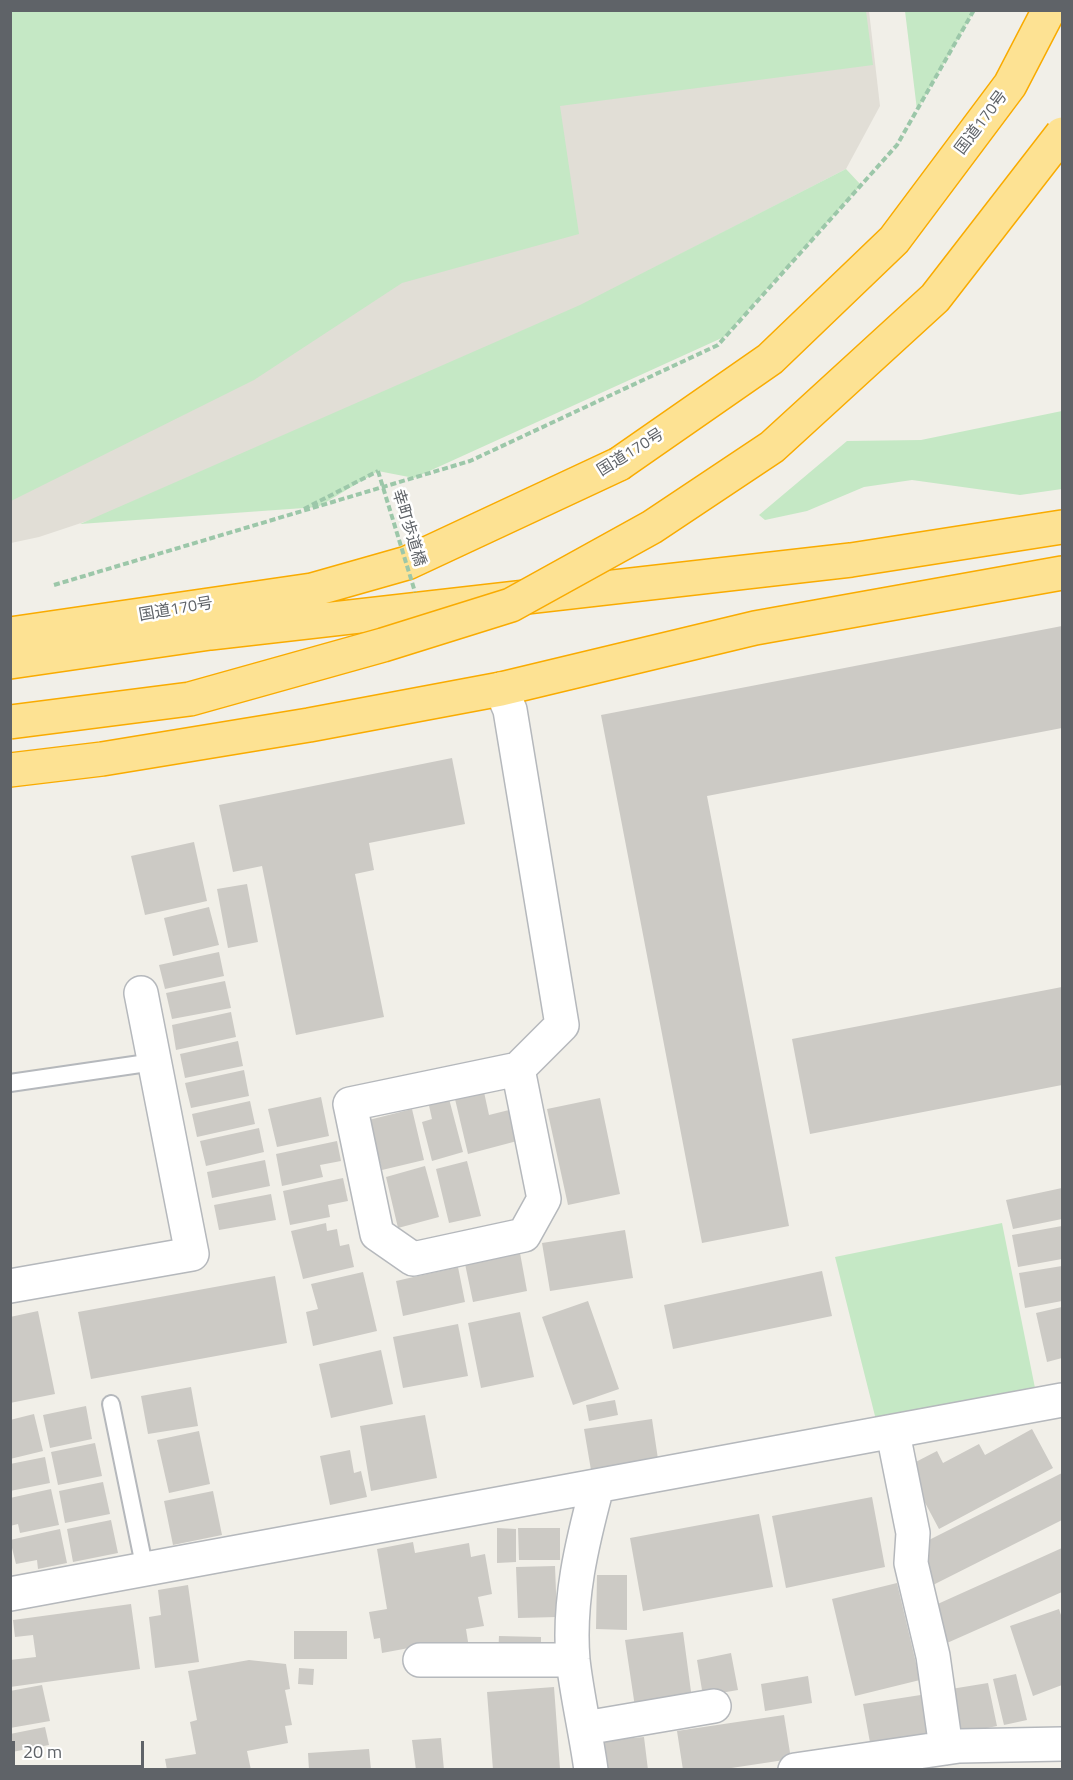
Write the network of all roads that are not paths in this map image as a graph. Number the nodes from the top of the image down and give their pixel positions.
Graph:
1 (1049, 10) edge
2 (1062, 134) edge
3 (1062, 526) edge
4 (1062, 573) edge
5 (10, 634) edge
6 (10, 662) edge
7 (501, 689) junction
8 (10, 722) edge
9 (10, 770) edge
10 (141, 993) dead end
11 (154, 1062) junction
12 (518, 1069) junction
13 (10, 1083) edge
14 (10, 1286) edge
15 (1062, 1400) edge
16 (111, 1404) dead end
17 (893, 1433) junction
18 (597, 1487) junction
19 (145, 1570) junction
20 (10, 1594) edge
21 (420, 1660) dead end
22 (573, 1660) junction
23 (714, 1706) dead end
24 (585, 1728) junction
25 (1062, 1744) edge
26 (946, 1748) junction
27 (853, 1765) edge
28 (591, 1770) edge
29 (795, 1770) edge

1 - 5 highway, 国道170号, bridge
2 - 8 highway, bridge
3 - 6 highway, 国道170号
4 - 7 highway
7 - 9 highway
7 - 12 street
10 - 11 street
11 - 13 lane
11 - 14 street
12 - 12 street
15 - 17 street
16 - 19 lane
17 - 18 street
17 - 26 street
18 - 19 street
18 - 22 street
19 - 20 street
21 - 22 street
22 - 24 street
23 - 24 street
24 - 28 street
25 - 26 street
26 - 27 street
27 - 29 street

